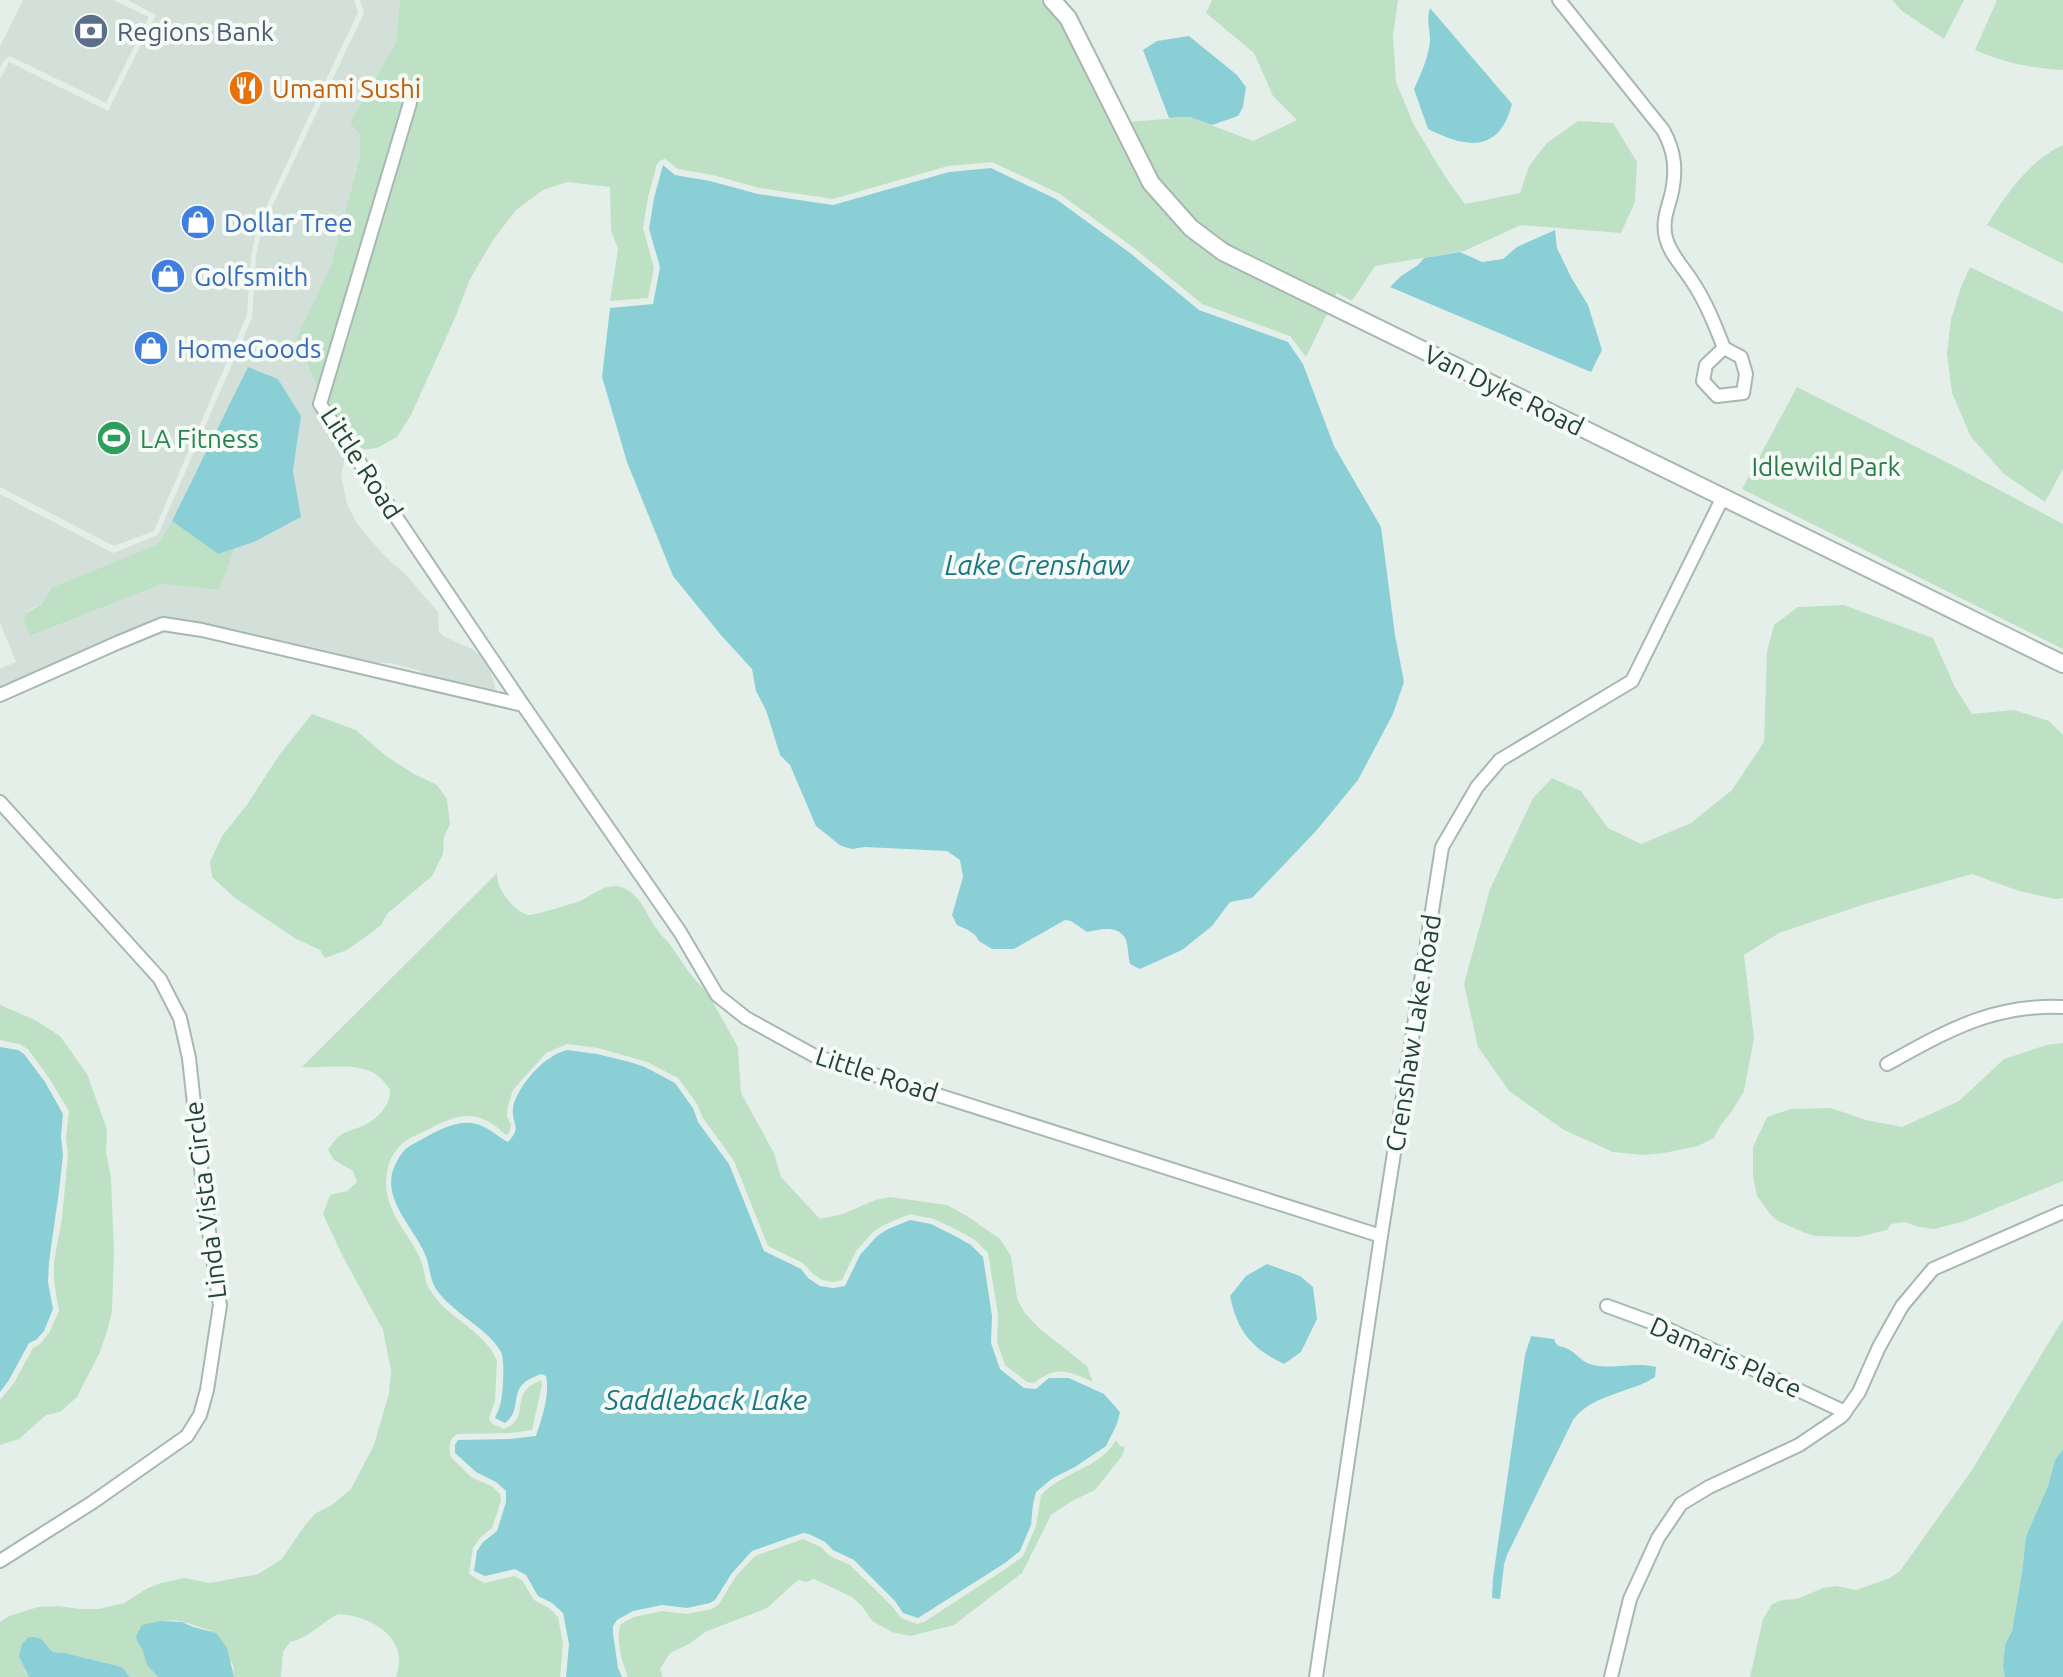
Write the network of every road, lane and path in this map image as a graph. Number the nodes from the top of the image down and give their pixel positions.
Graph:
1 (1052, 0) edge
2 (1559, 0) edge
3 (410, 103) dead end
4 (1724, 348) dead end
5 (1723, 497) junction
6 (2063, 664) edge
7 (0, 695) edge
8 (523, 705) junction
9 (0, 802) edge
10 (2063, 1007) edge
11 (1887, 1064) dead end
12 (2063, 1212) edge
13 (1381, 1236) junction
14 (1607, 1306) dead end
15 (1845, 1412) junction
16 (0, 1561) edge
17 (1316, 1677) edge
18 (1611, 1677) edge

1 - 5 street, Van Dyke Road
2 - 4 street
3 - 8 street, Little Road
5 - 6 street, Van Dyke Road
5 - 13 street, Crenshaw Lake Road
7 - 8 street
8 - 13 street, Little Road
9 - 16 street, Linda Vista Circle
10 - 11 street
12 - 15 street
13 - 17 street, Crenshaw Lake Road
14 - 15 street, Damaris Place
15 - 18 street

